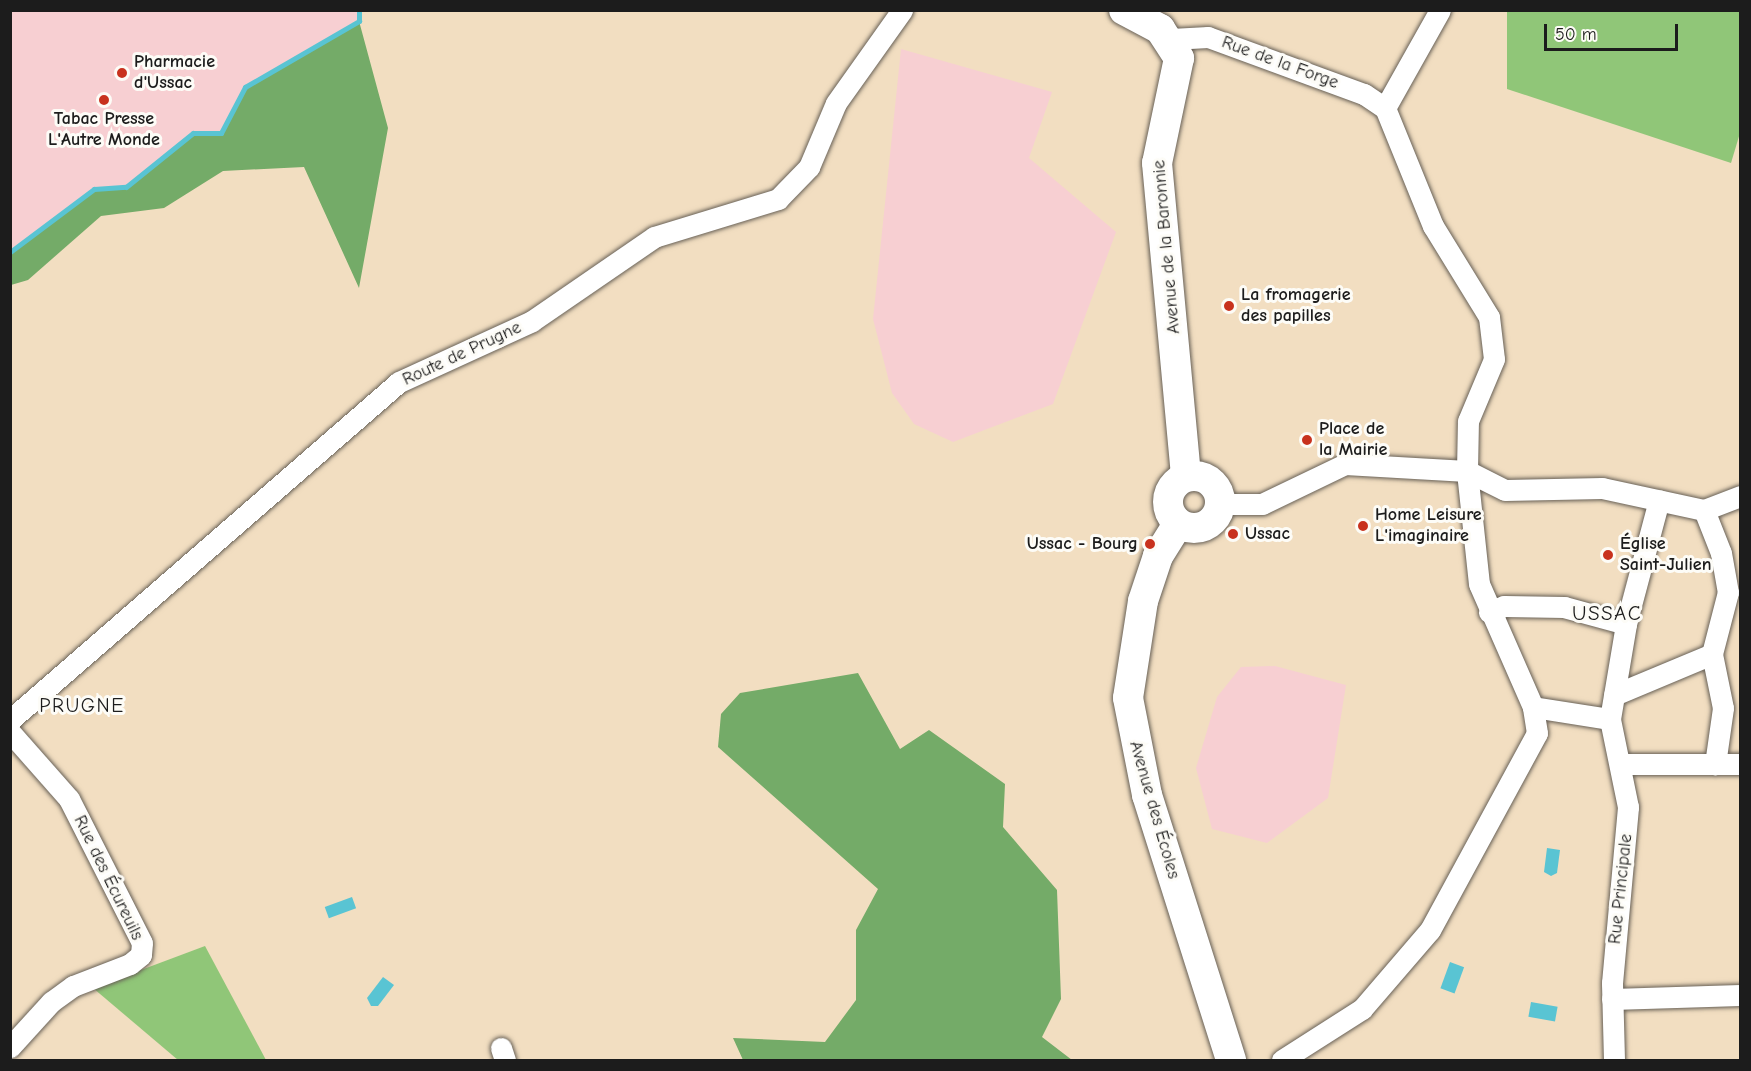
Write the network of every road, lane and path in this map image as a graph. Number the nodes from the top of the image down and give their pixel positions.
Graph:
1 (902, 10) edge
2 (1124, 10) edge
3 (1440, 10) edge
4 (1171, 39) junction
5 (1385, 108) junction
6 (1467, 471) junction
7 (1186, 477) junction
8 (1740, 496) edge
9 (1659, 500) junction
10 (1220, 504) junction
11 (1704, 510) junction
12 (1178, 524) junction
13 (1489, 612) junction
14 (1626, 624) junction
15 (1712, 654) junction
16 (1614, 695) junction
17 (1533, 706) junction
18 (1610, 719) junction
19 (10, 720) edge
20 (10, 732) edge
21 (1623, 764) junction
22 (1715, 764) junction
23 (1740, 764) edge
24 (1740, 995) edge
25 (1612, 999) junction
26 (10, 1047) edge
27 (1231, 1060) edge
28 (1282, 1060) edge
29 (1614, 1060) edge

1 - 19 street, Route de Prugne
2 - 4 street
3 - 5 street
4 - 5 street, Rue de la Forge
4 - 7 street, Avenue de la Baronnie
5 - 6 street
6 - 9 street
6 - 10 street
6 - 13 street
7 - 10 street
7 - 12 street
8 - 11 street
9 - 11 street
9 - 14 street
10 - 12 street
11 - 15 street
12 - 27 street, Avenue des Écoles
13 - 14 street
13 - 17 street
14 - 16 street
15 - 16 street
15 - 22 street
16 - 18 street
17 - 18 street
17 - 28 street
18 - 21 street, Rue Principale
20 - 26 street, Rue des Écureuils
21 - 22 street
21 - 25 street, Rue Principale
22 - 23 street
24 - 25 street
25 - 29 street, Rue Principale

